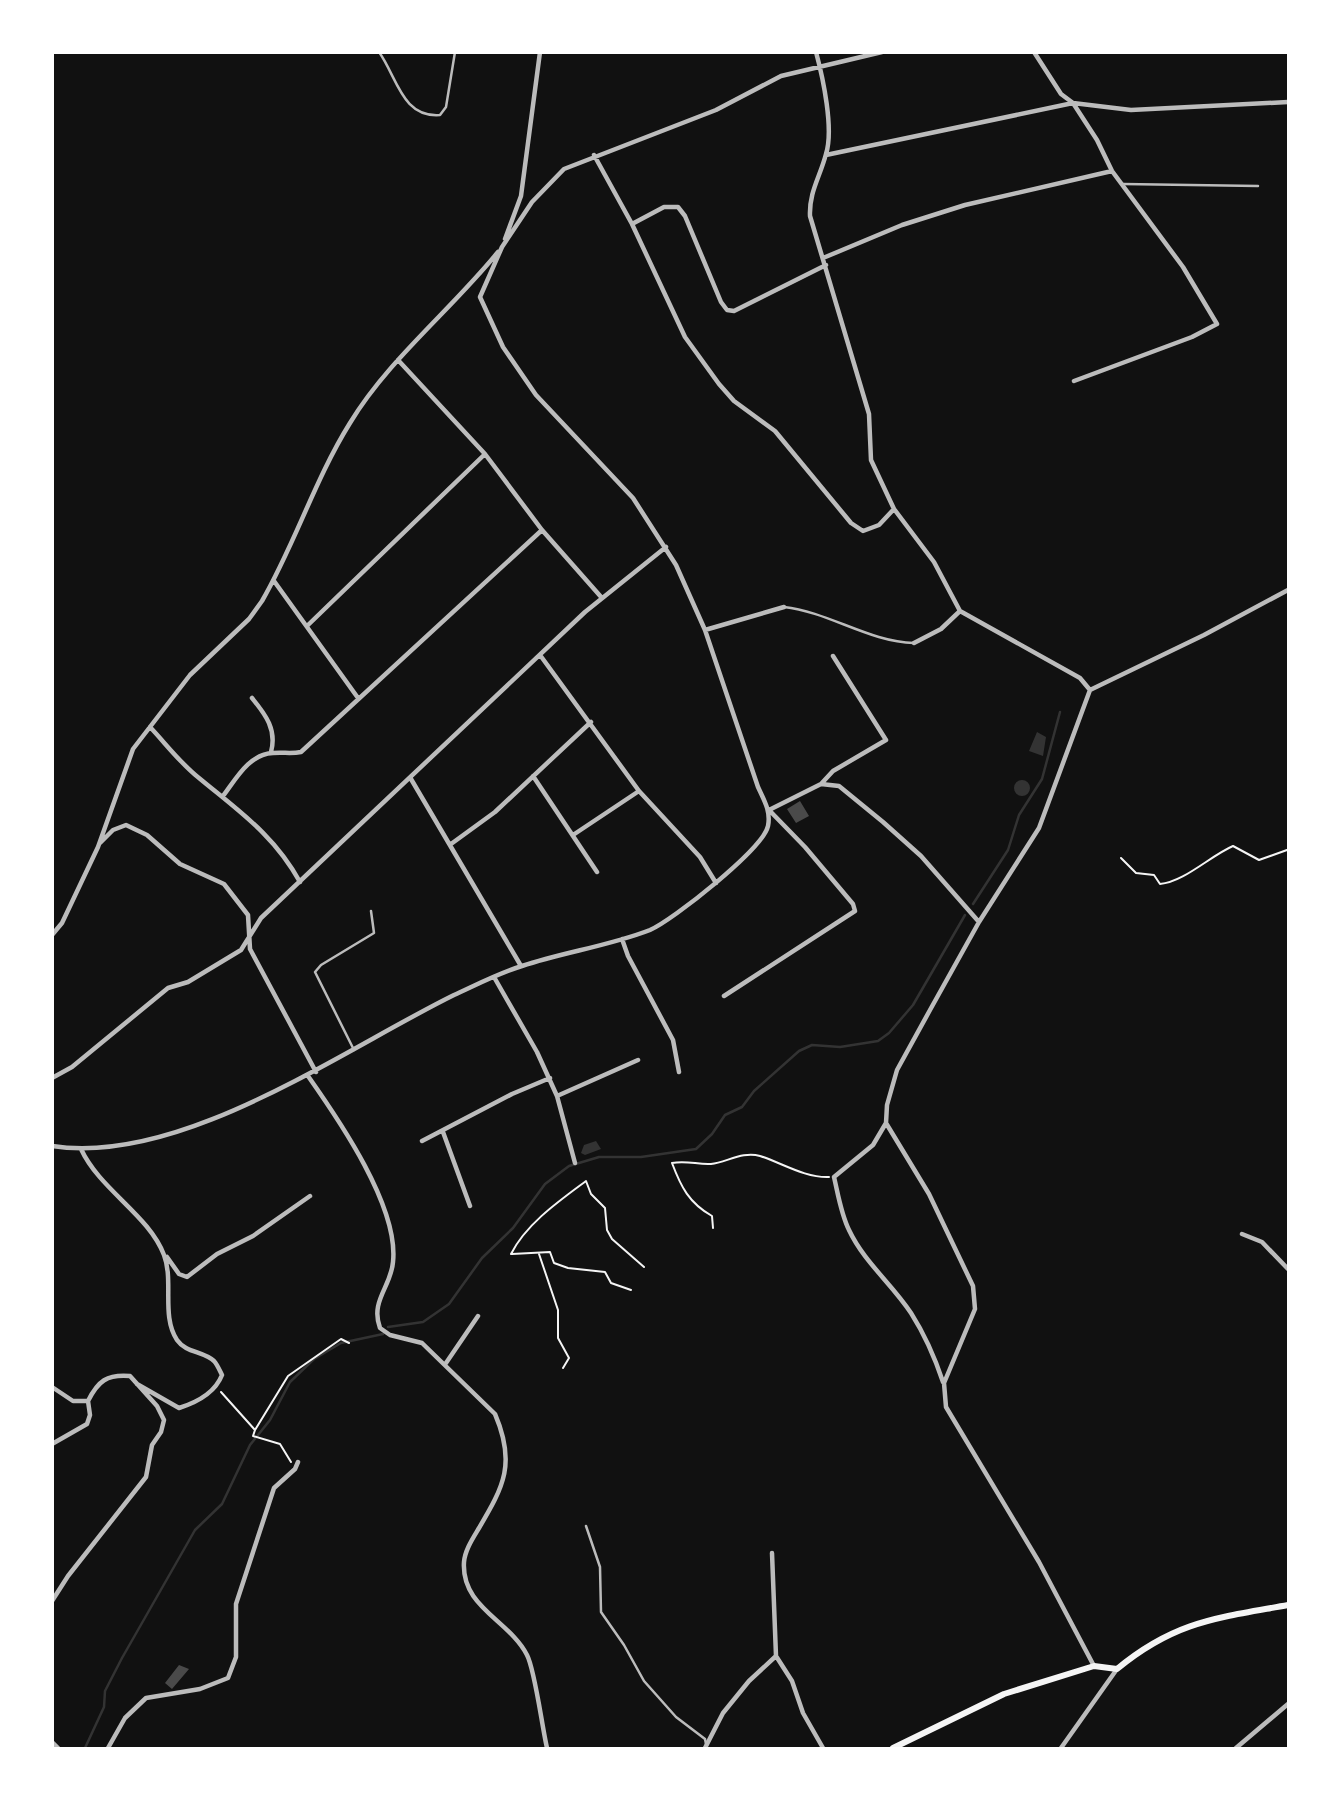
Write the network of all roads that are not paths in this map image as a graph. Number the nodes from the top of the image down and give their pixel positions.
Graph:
1 (379, 52) edge
2 (455, 52) edge
3 (540, 52) edge
4 (816, 52) edge
5 (882, 52) edge
6 (1034, 52) edge
7 (820, 66) junction
8 (1073, 103) junction
9 (1289, 103) edge
10 (594, 155) junction
11 (826, 155) junction
12 (1112, 171) junction
13 (1123, 184) junction
14 (1258, 187) dead end
15 (521, 196) junction
16 (532, 202) junction
17 (632, 224) junction
18 (502, 247) junction
19 (823, 258) junction
20 (826, 265) junction
21 (464, 295) junction
22 (480, 297) junction
23 (398, 360) junction
24 (1074, 381) dead end
25 (485, 454) junction
26 (894, 509) junction
27 (542, 530) junction
28 (666, 548) junction
29 (274, 581) junction
30 (1289, 590) edge
31 (602, 598) junction
32 (784, 607) joint
33 (960, 611) junction
34 (307, 626) junction
35 (705, 630) junction
36 (914, 643) joint
37 (540, 655) junction
38 (833, 656) dead end
39 (1090, 690) junction
40 (253, 698) dead end
41 (358, 698) junction
42 (591, 722) junction
43 (150, 727) junction
44 (271, 752) junction
45 (533, 776) junction
46 (411, 779) junction
47 (821, 784) junction
48 (639, 791) junction
49 (223, 796) junction
50 (769, 810) junction
51 (573, 835) junction
52 (451, 844) junction
53 (97, 847) junction
54 (597, 872) dead end
55 (300, 882) junction
56 (716, 883) junction
57 (371, 911) dead end
58 (979, 922) junction
59 (250, 931) junction
60 (52, 935) edge
61 (622, 939) junction
62 (521, 966) junction
63 (494, 977) junction
64 (724, 996) dead end
65 (354, 1050) junction
66 (638, 1060) dead end
67 (316, 1072) junction
68 (680, 1072) dead end
69 (308, 1076) junction
70 (52, 1078) edge
71 (550, 1078) junction
72 (557, 1096) junction
73 (886, 1123) junction
74 (443, 1132) junction
75 (422, 1141) dead end
76 (52, 1146) edge
77 (81, 1149) junction
78 (575, 1163) dead end
79 (310, 1196) dead end
80 (470, 1206) dead end
81 (1242, 1234) dead end
82 (164, 1254) junction
83 (1289, 1269) edge
84 (478, 1316) dead end
85 (446, 1363) junction
86 (944, 1383) junction
87 (137, 1384) junction
88 (52, 1388) edge
89 (88, 1401) junction
90 (52, 1444) edge
91 (298, 1462) dead end
92 (586, 1527) dead end
93 (772, 1553) dead end
94 (52, 1601) edge
95 (1289, 1605) edge
96 (776, 1656) junction
97 (1094, 1666) junction
98 (1117, 1669) junction
99 (1289, 1704) edge
100 (52, 1742) edge
101 (58, 1748) edge
102 (108, 1748) edge
103 (547, 1748) edge
104 (706, 1748) edge
105 (823, 1748) edge
106 (894, 1748) edge
107 (1061, 1748) edge
108 (1236, 1748) edge

1 - 2 lane
3 - 15 street
4 - 7 street
5 - 7 street
6 - 8 street
7 - 10 street
7 - 11 street
8 - 9 street
8 - 11 street
8 - 12 street
10 - 16 street
10 - 17 street
11 - 19 street
12 - 13 street
12 - 19 street
13 - 14 lane
13 - 24 street
15 - 16 street
15 - 18 street
16 - 18 street
17 - 20 street
17 - 26 street
18 - 21 street
18 - 22 street
19 - 20 street
20 - 26 street
21 - 22 street
21 - 23 street
22 - 28 street
23 - 25 street
23 - 29 street
25 - 27 street
25 - 34 street
26 - 33 street
27 - 31 street
27 - 41 street
28 - 31 street
28 - 35 street
29 - 34 street
29 - 43 street
30 - 39 street
31 - 37 street
32 - 35 street
32 - 36 lane
33 - 36 street
33 - 39 street
34 - 41 street
35 - 50 street
37 - 42 street
37 - 46 street
38 - 47 street
39 - 58 street
40 - 44 street
41 - 44 street
42 - 45 street
42 - 48 street
43 - 49 street
43 - 53 street
44 - 49 street
45 - 51 street
45 - 52 street
46 - 52 street
46 - 55 street
47 - 50 street
47 - 58 street
48 - 51 street
48 - 56 street
49 - 55 street
50 - 56 street
50 - 64 street
51 - 54 street
52 - 62 street
53 - 59 street
53 - 60 street
55 - 59 street
56 - 61 street
57 - 65 lane
58 - 73 street
59 - 67 street
59 - 70 street
61 - 62 street
61 - 68 street
62 - 63 street
63 - 65 street
63 - 71 street
65 - 67 street
66 - 72 street
67 - 69 street
69 - 77 street
69 - 85 street
71 - 72 street
71 - 74 street
72 - 78 street
73 - 86 street
73 - 86 street
74 - 75 street
74 - 80 street
76 - 77 street
77 - 82 street
79 - 82 street
81 - 83 street
82 - 87 street
84 - 85 street
85 - 103 street
86 - 97 street
87 - 89 street
87 - 94 street
88 - 89 street
89 - 90 street
91 - 102 street
92 - 104 lane
93 - 96 street
95 - 98 main road
96 - 104 street
96 - 105 street
97 - 98 main road
97 - 106 main road
98 - 107 street
99 - 108 street
100 - 101 street

